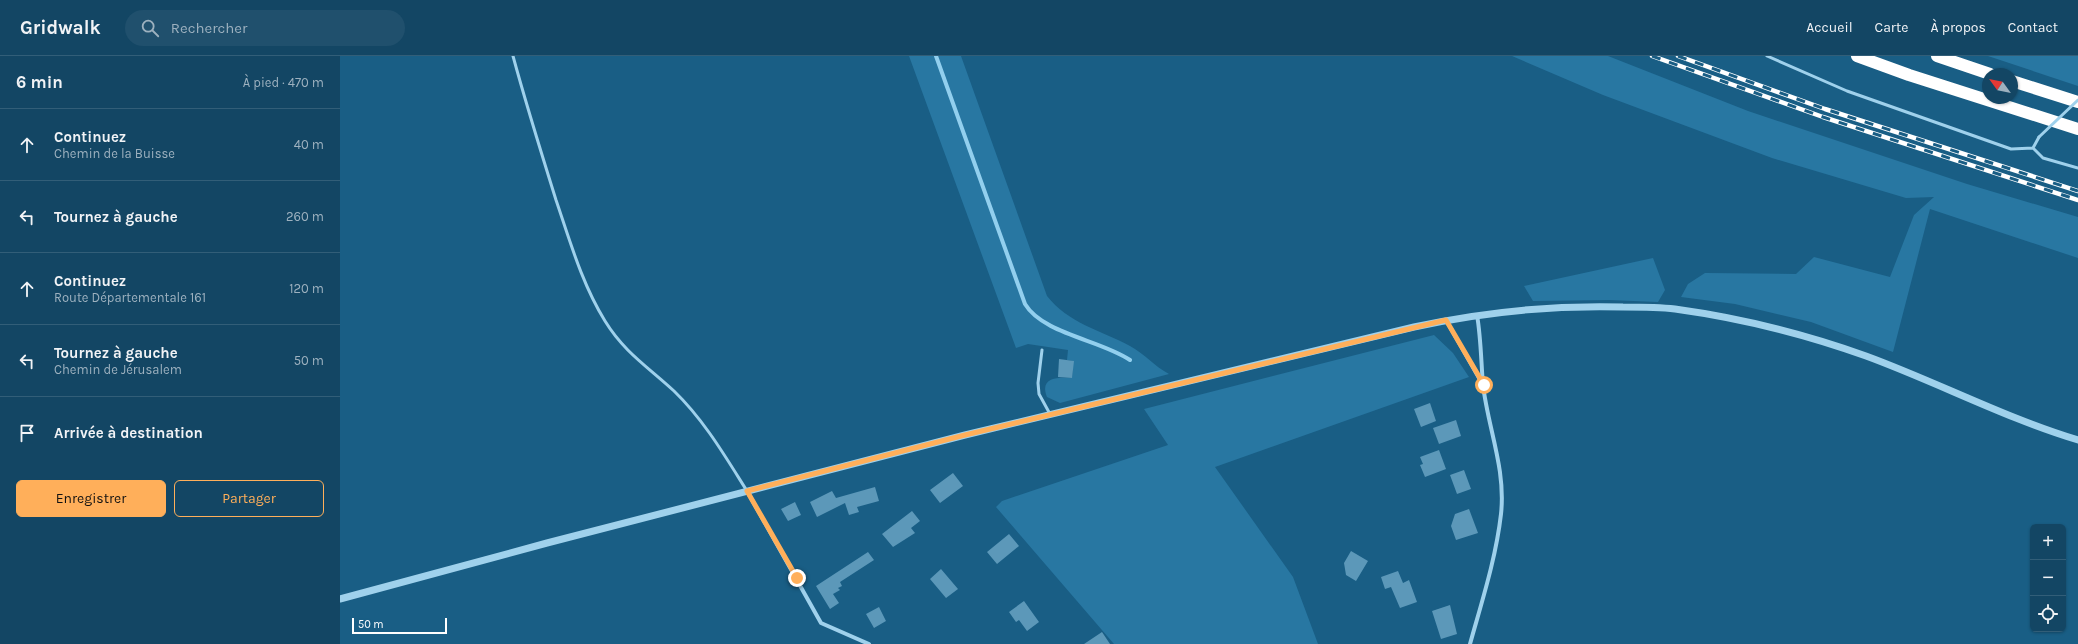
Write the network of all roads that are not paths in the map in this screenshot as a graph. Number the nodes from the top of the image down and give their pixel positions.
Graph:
1 (513, 56) edge
2 (1767, 56) edge
3 (1857, 56) edge
4 (1937, 56) edge
5 (1982, 71) edge
6 (2018, 83) edge
7 (2078, 101) edge
8 (2078, 130) edge
9 (2033, 148) junction
10 (2078, 168) edge
11 (1477, 314) junction
12 (1446, 320) junction
13 (1042, 350) dead end
14 (1484, 385) junction
15 (1050, 414) junction
16 (2078, 440) edge
17 (747, 491) junction
18 (340, 599) edge
19 (869, 644) edge
20 (1470, 644) edge

1 - 17 lane
2 - 9 lane
3 - 8 highway
4 - 5 highway
6 - 7 highway
7 - 9 lane, bridge
9 - 10 lane
11 - 12 street
11 - 14 street
11 - 16 street
12 - 14 street
12 - 15 street
13 - 15 lane
14 - 20 street
15 - 17 street
17 - 18 street
17 - 19 street

